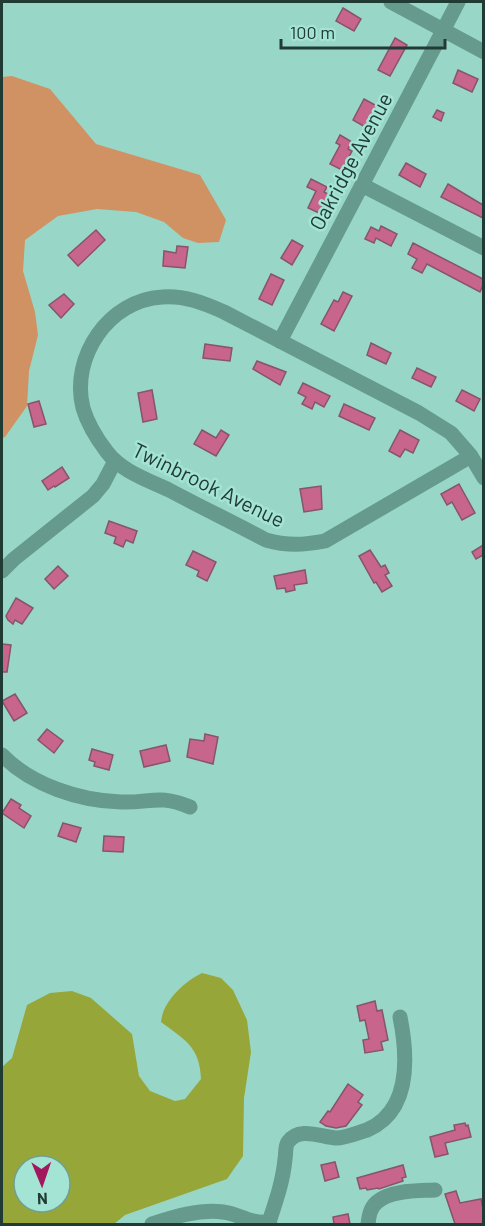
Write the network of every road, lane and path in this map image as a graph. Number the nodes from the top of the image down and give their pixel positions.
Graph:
1 (391, 2) edge
2 (458, 2) edge
3 (443, 30) junction
4 (483, 52) edge
5 (362, 185) junction
6 (483, 248) edge
7 (280, 341) junction
8 (471, 456) junction
9 (115, 461) junction
10 (483, 478) edge
11 (2, 571) edge
12 (2, 755) edge
13 (190, 807) dead end
14 (400, 1017) dead end
15 (435, 1190) dead end
16 (269, 1223) edge
17 (152, 1224) edge
18 (368, 1224) edge

1 - 3 street
2 - 3 street, Oakridge Avenue
3 - 4 street
3 - 5 street, Oakridge Avenue
5 - 6 street
5 - 7 street, Oakridge Avenue
7 - 8 street, Twinbrook Avenue
7 - 9 street, Twinbrook Avenue
8 - 9 street, Twinbrook Avenue
8 - 10 street, Twinbrook Avenue
9 - 11 street
12 - 13 street
14 - 16 street
15 - 18 street
16 - 17 street

